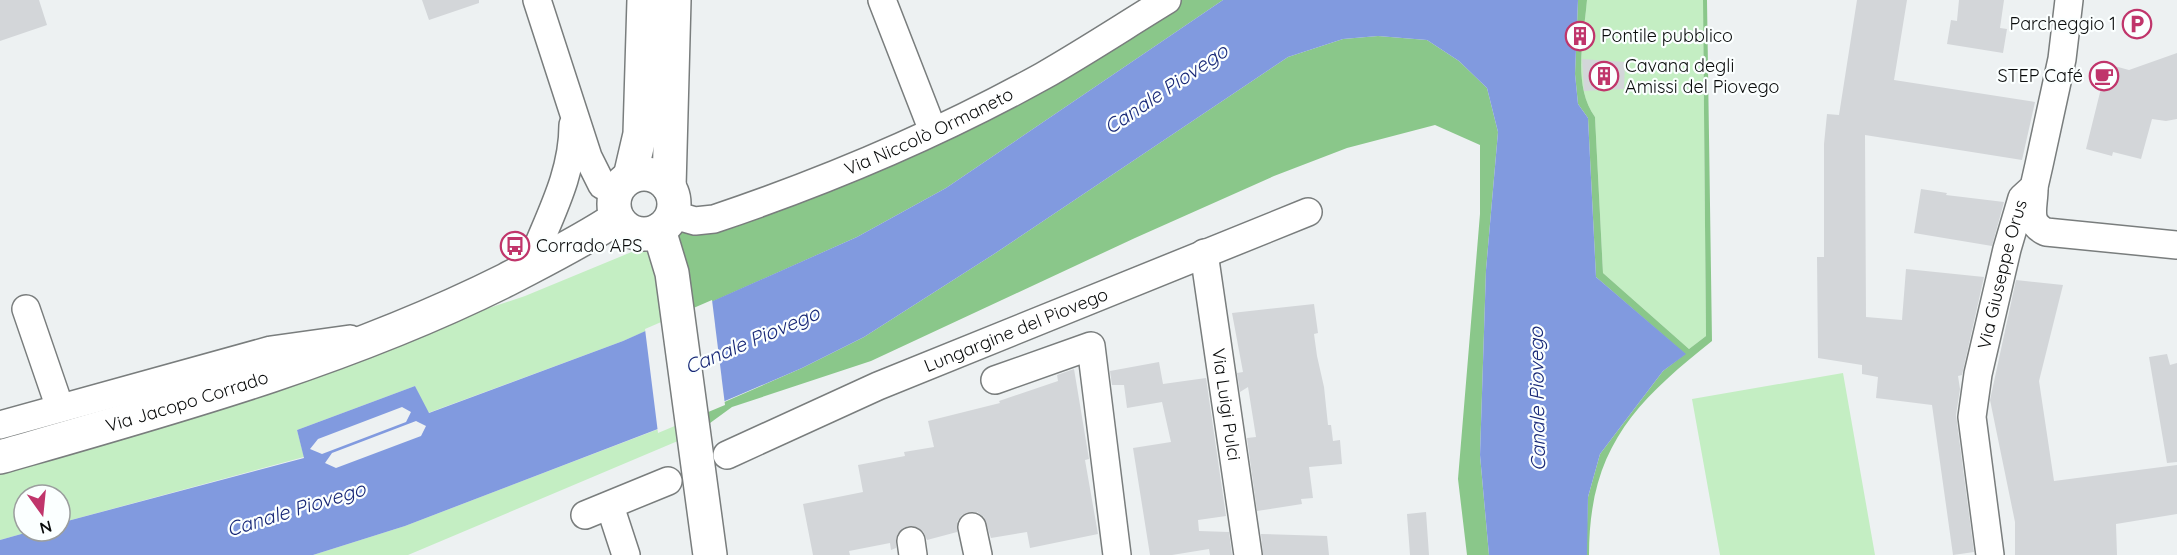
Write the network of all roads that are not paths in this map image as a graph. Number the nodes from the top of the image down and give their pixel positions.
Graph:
1 (537, 0) edge
2 (644, 0) edge
3 (674, 0) edge
4 (882, 0) edge
5 (1167, 0) edge
6 (2069, 0) edge
7 (573, 112) junction
8 (933, 131) junction
9 (2034, 187) junction
10 (621, 196) junction
11 (667, 211) junction
12 (1308, 212) dead end
13 (2177, 245) edge
14 (1204, 254) junction
15 (529, 268) junction
16 (26, 309) dead end
17 (373, 339) junction
18 (995, 380) dead end
19 (60, 408) junction
20 (0, 425) edge
21 (712, 456) junction
22 (0, 457) edge
23 (668, 481) dead end
24 (972, 527) dead end
25 (626, 555) edge
26 (710, 555) edge
27 (978, 555) edge
28 (1116, 555) edge
29 (1248, 555) edge
30 (1990, 555) edge

1 - 7 street
2 - 10 main road
3 - 11 main road
4 - 8 street
5 - 8 street, Via Niccolò Ormaneto
6 - 9 street, Via Giuseppe Orus
7 - 10 street
7 - 15 street
8 - 11 street, Via Niccolò Ormaneto
9 - 13 street
9 - 30 street, Via Giuseppe Orus
10 - 11 main road
10 - 11 main road
10 - 15 main road, Via Jacopo Corrado
11 - 21 main road
12 - 14 street, Lungargine del Piovego
14 - 21 street, Lungargine del Piovego
14 - 29 street, Via Luigi Pulci
15 - 17 main road, Via Jacopo Corrado
16 - 19 street
17 - 19 street, Via Jacopo Corrado
17 - 22 main road, Via Jacopo Corrado
18 - 28 street
19 - 20 street, Via Jacopo Corrado
21 - 26 main road
23 - 25 street
24 - 27 street

